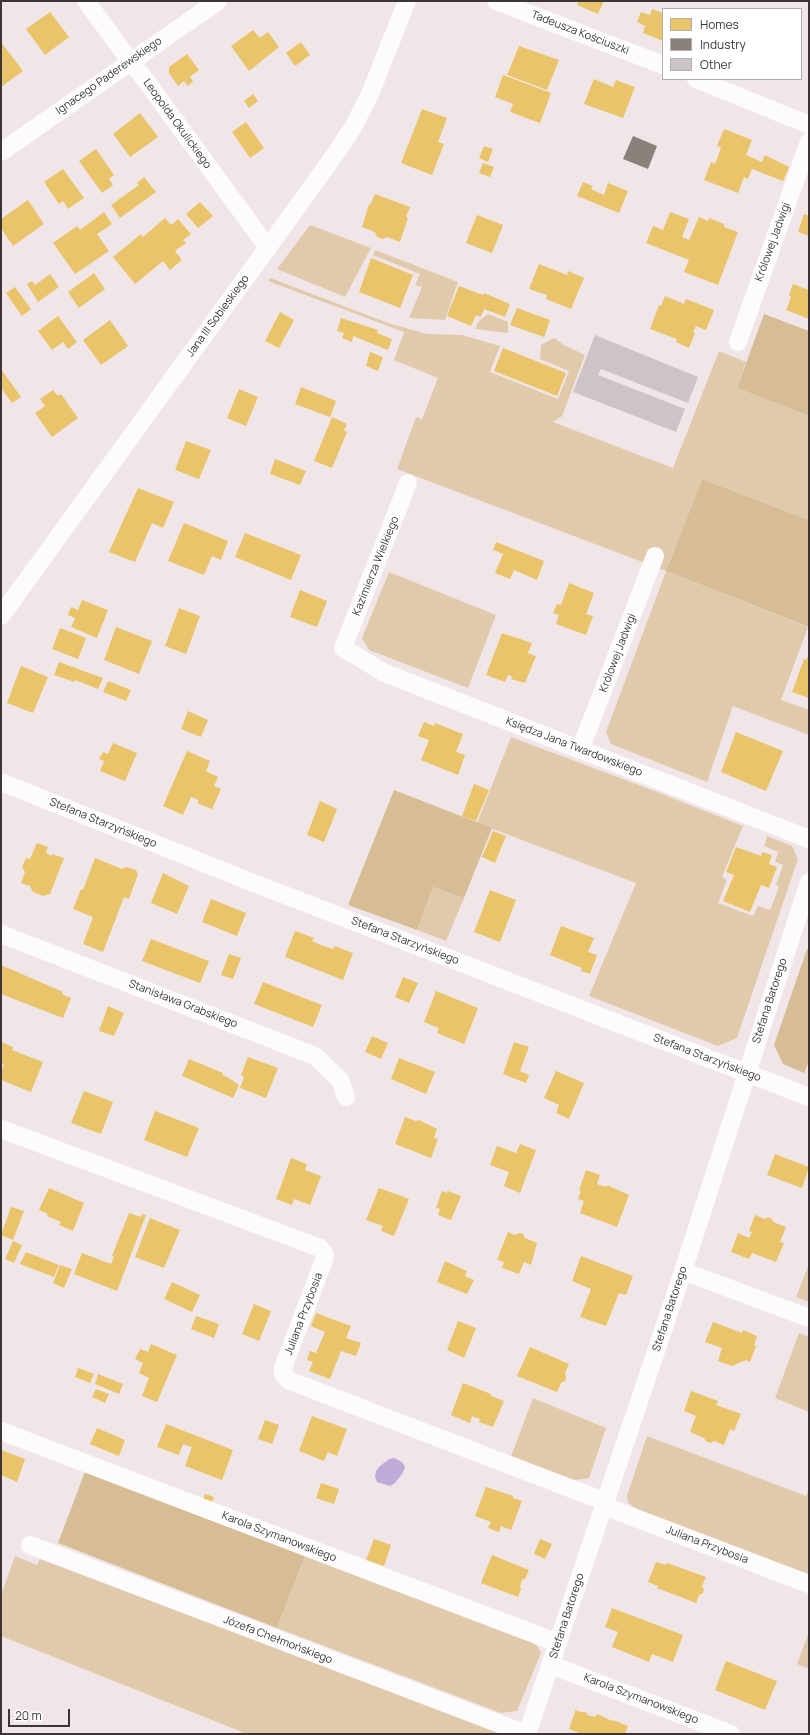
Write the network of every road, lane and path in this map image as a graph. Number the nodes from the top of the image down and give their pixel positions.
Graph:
1 (86, 1) edge
2 (218, 1) edge
3 (407, 1) edge
4 (496, 1) edge
5 (130, 61) junction
6 (662, 66) edge
7 (698, 80) edge
8 (809, 125) edge
9 (809, 142) edge
10 (1, 152) edge
11 (268, 248) junction
12 (738, 342) dead end
13 (408, 483) dead end
14 (655, 556) dead end
15 (1, 616) edge
16 (343, 648) joint
17 (580, 750) junction
18 (1, 782) edge
19 (809, 838) edge
20 (809, 882) edge
21 (1, 934) edge
22 (747, 1074) junction
23 (346, 1097) dead end
24 (809, 1097) edge
25 (1, 1129) edge
26 (683, 1271) junction
27 (809, 1318) edge
28 (1, 1431) edge
29 (605, 1504) junction
30 (30, 1546) dead end
31 (809, 1584) edge
32 (558, 1643) junction
33 (551, 1665) junction
34 (527, 1734) edge
35 (731, 1734) edge

1 - 5 street, Leopolda Okulickiego
2 - 5 street, Ignacego Paderewskiego
3 - 11 street, Jana III Sobieskiego
4 - 6 street, Tadeusza Kościuszki
5 - 10 street, Ignacego Paderewskiego
5 - 11 street, Leopolda Okulickiego
7 - 8 street
9 - 12 street, Królowej Jadwigi
11 - 15 street, Jana III Sobieskiego
13 - 16 street, Kazimierza Wielkiego
14 - 17 street, Królowej Jadwigi
16 - 17 street, Księdza Jana Twardowskiego
17 - 19 street, Księdza Jana Twardowskiego
18 - 22 street, Stefana Starzyńskiego
20 - 22 street, Stefana Batorego
21 - 23 street, Stanisława Grabskiego
22 - 24 street, Stefana Starzyńskiego
22 - 26 street, Stefana Batorego
25 - 29 street, Juliana Przybosia
26 - 27 street
26 - 29 street, Stefana Batorego
28 - 32 street, Karola Szymanowskiego
29 - 31 street, Juliana Przybosia
29 - 32 street, Stefana Batorego
30 - 34 street, Józefa Chełmońskiego
32 - 33 street, Stefana Batorego
33 - 34 street, Stefana Batorego
33 - 35 street, Karola Szymanowskiego

